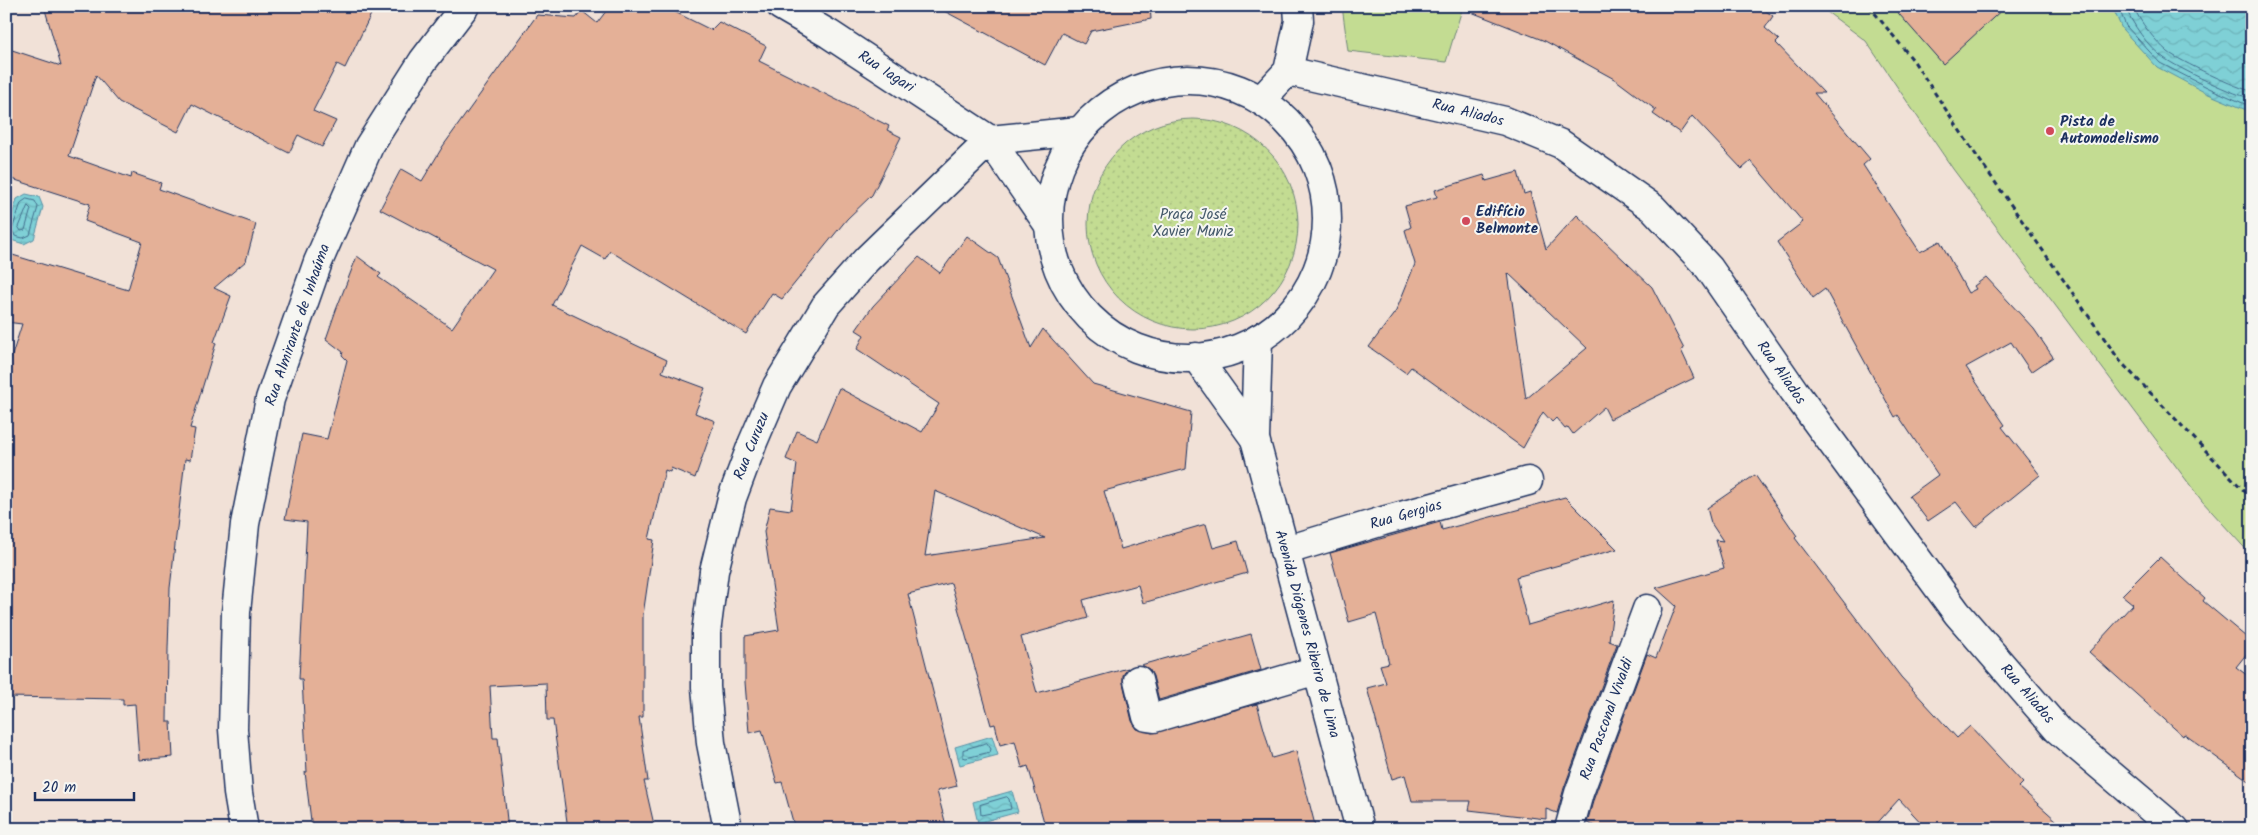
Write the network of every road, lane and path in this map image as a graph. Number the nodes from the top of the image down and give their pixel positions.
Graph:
1 (465, 6) edge
2 (781, 6) edge
3 (1298, 6) edge
4 (1868, 6) edge
5 (1288, 71) junction
6 (1261, 100) junction
7 (1079, 131) junction
8 (990, 140) junction
9 (1048, 224) junction
10 (1258, 339) junction
11 (1196, 357) junction
12 (1254, 439) junction
13 (1528, 482) dead end
14 (2252, 499) edge
15 (1284, 551) junction
16 (1647, 609) dead end
17 (1317, 670) junction
18 (1138, 680) dead end
19 (244, 829) edge
20 (728, 829) edge
21 (1360, 829) edge
22 (1569, 829) edge
23 (2175, 829) edge

1 - 19 street, Rua Almirante de Inhaúma
2 - 8 street, Rua Iagari
3 - 5 street
4 - 14 path
5 - 6 street
5 - 23 street, Rua Aliados
6 - 7 street
6 - 10 street
7 - 8 street
7 - 9 street
8 - 9 street, Rua Iagari
8 - 20 street, Rua Curuzu
9 - 11 street
10 - 11 street
10 - 12 street, Avenida Diógenes Ribeiro de Lima
11 - 12 street, Avenida Diógenes Ribeiro de Lima
12 - 15 street, Avenida Diógenes Ribeiro de Lima
13 - 15 street, Rua Gergias
15 - 17 street, Avenida Diógenes Ribeiro de Lima
16 - 22 street, Rua Pasconal Vivaldi
17 - 18 street
17 - 21 street, Avenida Diógenes Ribeiro de Lima

